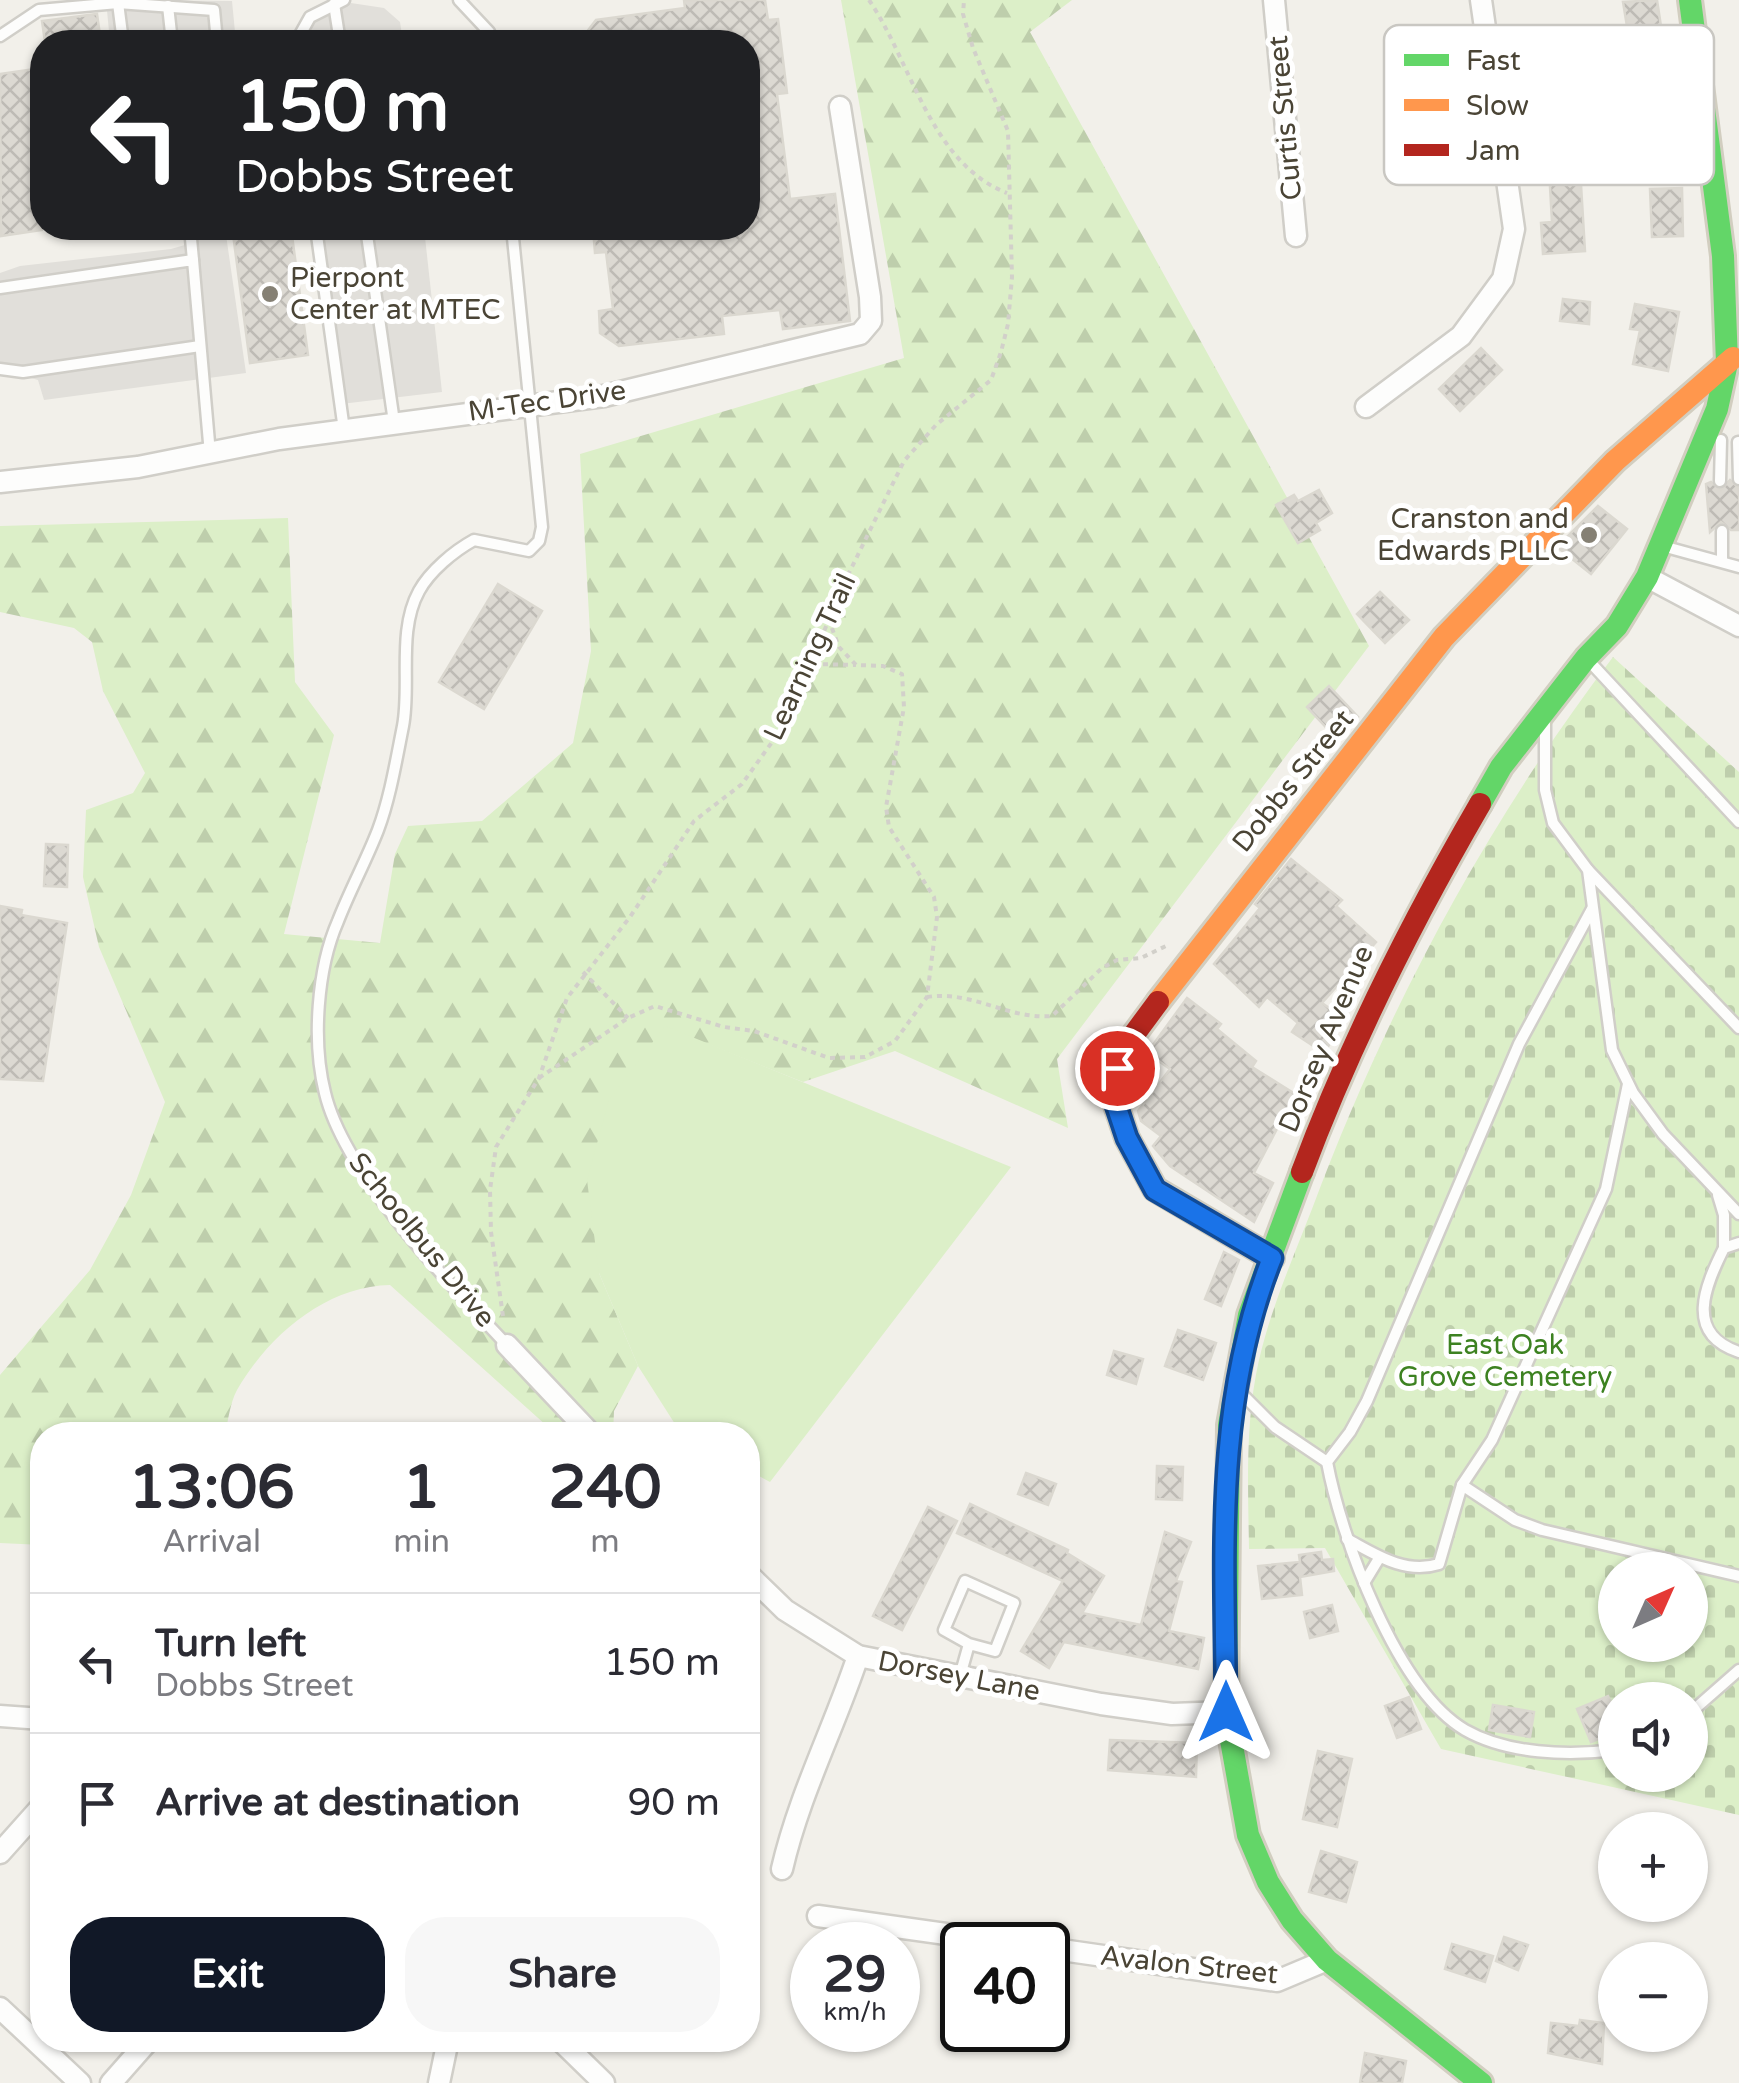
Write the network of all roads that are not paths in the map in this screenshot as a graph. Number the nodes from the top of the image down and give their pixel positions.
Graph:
1 (460, 0) edge
2 (1274, 0) edge
3 (1482, 0) edge
4 (1690, 0) edge
5 (339, 2) edge
6 (118, 3) junction
7 (168, 6) junction
8 (1485, 25) edge
9 (1693, 25) edge
10 (121, 30) edge
11 (171, 30) edge
12 (216, 30) edge
13 (299, 30) edge
14 (340, 30) edge
15 (486, 30) edge
16 (0, 36) edge
17 (840, 107) dead end
18 (1507, 185) edge
19 (1714, 185) edge
20 (1296, 236) dead end
21 (191, 240) edge
22 (318, 240) edge
23 (368, 240) edge
24 (513, 240) edge
25 (193, 260) junction
26 (0, 288) edge
27 (200, 346) junction
28 (1735, 362) edge
29 (0, 369) edge
30 (532, 405) junction
31 (1366, 407) dead end
32 (394, 422) junction
33 (344, 430) junction
34 (1713, 438) junction
35 (1739, 442) edge
36 (210, 455) junction
37 (1739, 479) edge
38 (1720, 481) dead end
39 (0, 482) edge
40 (1722, 531) dead end
41 (1660, 546) junction
42 (1722, 562) junction
43 (1739, 566) edge
44 (1647, 576) junction
45 (1739, 626) edge
46 (1586, 658) junction
47 (1545, 714) junction
48 (1739, 822) edge
49 (1588, 870) junction
50 (1592, 909) junction
51 (1739, 1028) edge
52 (1628, 1084) junction
53 (1714, 1187) junction
54 (1739, 1214) edge
55 (1739, 1243) edge
56 (1724, 1248) junction
57 (1272, 1258) junction
58 (507, 1345) joint
59 (1739, 1352) edge
60 (1235, 1385) junction
61 (580, 1422) edge
62 (1327, 1462) junction
63 (1462, 1486) junction
64 (1346, 1538) junction
65 (1378, 1560) junction
66 (1739, 1576) edge
67 (1364, 1583) junction
68 (760, 1586) edge
69 (969, 1644) junction
70 (858, 1656) junction
71 (1739, 1670) edge
72 (960, 1676) junction
73 (1725, 1686) junction
74 (1739, 1688) edge
75 (1708, 1699) edge
76 (1226, 1712) junction
77 (0, 1716) edge
78 (30, 1718) edge
79 (1598, 1753) edge
80 (30, 1819) edge
81 (0, 1853) edge
82 (782, 1869) dead end
83 (818, 1916) dead end
84 (940, 1933) edge
85 (1070, 1951) edge
86 (1327, 1960) junction
87 (0, 2008) edge
88 (30, 2036) edge
89 (47, 2052) edge
90 (139, 2052) edge
91 (445, 2052) edge
92 (572, 2052) edge
93 (80, 2083) edge
94 (110, 2083) edge
95 (439, 2083) edge
96 (604, 2083) edge
97 (1481, 2083) edge

1 - 15 lane
2 - 20 street, Curtis Street
3 - 8 street
4 - 9 street, Dorsey Avenue
5 - 13 lane
5 - 14 lane
6 - 7 lane
6 - 10 lane
6 - 16 lane
7 - 11 lane
7 - 12 lane
17 - 30 street, M-Tec Drive
18 - 31 street
19 - 28 street, Dorsey Avenue
21 - 25 lane
22 - 33 lane
23 - 32 lane
24 - 30 lane
25 - 26 lane
25 - 27 lane
27 - 29 lane
27 - 36 lane
28 - 34 street, Dorsey Avenue
28 - 57 street, Dobbs Street
30 - 32 street, M-Tec Drive
30 - 58 lane, Schoolbus Drive
32 - 33 street, M-Tec Drive
33 - 36 street, M-Tec Drive
34 - 35 lane
34 - 38 lane
34 - 41 street, Dorsey Avenue
35 - 37 lane
36 - 39 street, M-Tec Drive
40 - 42 lane
41 - 42 lane
41 - 44 street, Dorsey Avenue
42 - 43 lane
44 - 45 street
44 - 46 street, Dorsey Avenue
46 - 47 street, Dorsey Avenue
46 - 48 lane
47 - 49 lane
47 - 57 street, Dorsey Avenue
49 - 50 lane
49 - 51 lane
50 - 52 lane
50 - 62 lane
52 - 53 lane
52 - 63 lane
53 - 54 lane
53 - 56 lane
55 - 56 lane
56 - 59 lane
57 - 60 street, Dorsey Avenue
58 - 61 street, Schoolbus Drive
60 - 62 lane
60 - 76 street, Dorsey Avenue
62 - 64 lane
63 - 65 lane
63 - 66 lane
64 - 65 lane
64 - 67 lane
65 - 67 lane
67 - 79 lane
68 - 70 street
69 - 69 lane
69 - 72 lane
70 - 72 street, Dorsey Lane
70 - 82 street, Dorsey Lane
71 - 73 lane
72 - 76 street, Dorsey Lane
73 - 74 lane
73 - 75 lane
76 - 86 street, Dorsey Avenue
77 - 78 street
80 - 81 street
83 - 84 street
85 - 86 street, Avalon Street
86 - 97 street, Dorsey Avenue
87 - 88 street
89 - 93 street
90 - 94 street
91 - 95 street
92 - 96 street

